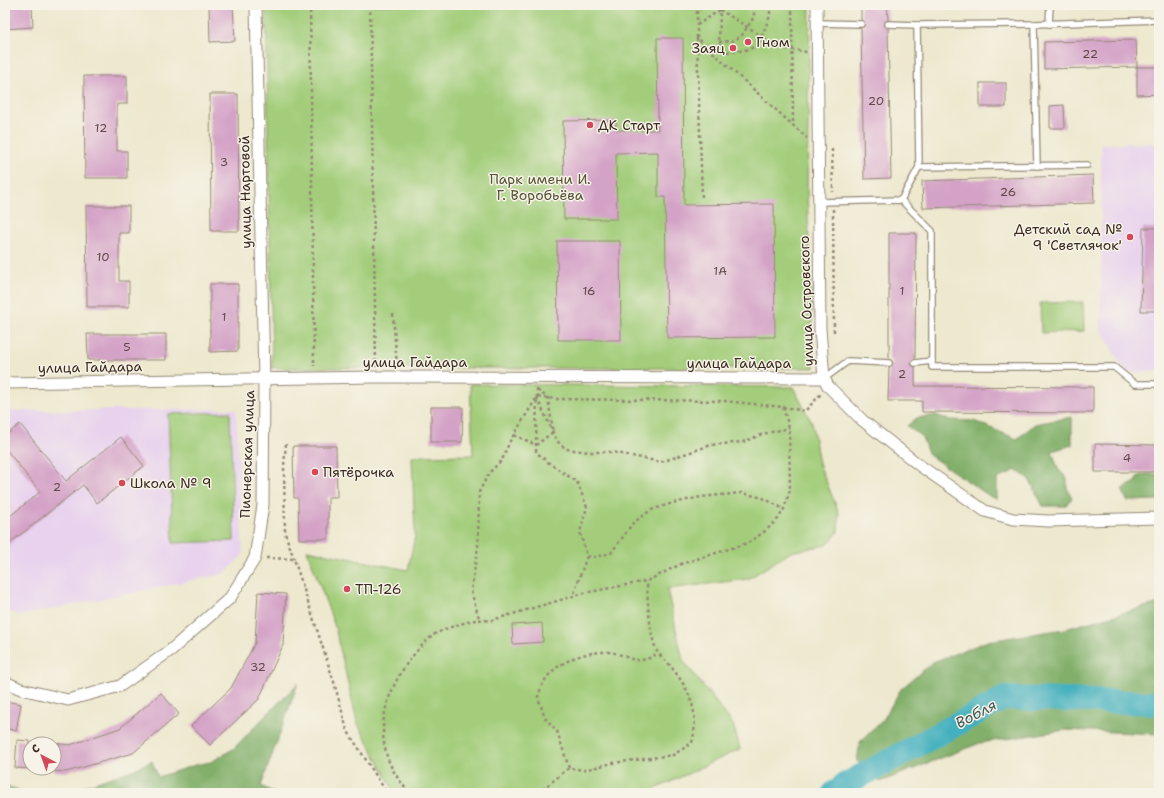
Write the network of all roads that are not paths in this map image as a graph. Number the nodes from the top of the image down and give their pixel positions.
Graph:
1 (256, 5) edge
2 (817, 5) edge
3 (1050, 5) edge
4 (1159, 20) edge
5 (817, 23) junction
6 (861, 24) dead end
7 (888, 24) dead end
8 (1034, 24) junction
9 (1049, 24) junction
10 (917, 25) junction
11 (1087, 165) dead end
12 (1037, 166) junction
13 (919, 167) junction
14 (901, 200) junction
15 (819, 202) junction
16 (932, 361) junction
17 (915, 362) dead end
18 (889, 363) dead end
19 (264, 379) junction
20 (826, 382) junction
21 (5, 383) edge
22 (1159, 384) edge
23 (1159, 518) edge
24 (5, 682) edge

1 - 19 street, улица Нартовой
2 - 5 street, улица Островского
3 - 9 lane
4 - 9 lane
5 - 6 lane
5 - 15 street, улица Островского
7 - 10 lane
8 - 9 lane
8 - 10 lane
8 - 12 lane
10 - 13 lane
11 - 12 lane
12 - 13 lane
13 - 14 lane
14 - 15 lane
14 - 16 lane
15 - 20 street, улица Островского
16 - 17 lane
16 - 22 lane
18 - 20 lane
19 - 20 street, улица Гайдара
19 - 21 street, улица Гайдара
19 - 24 street, Пионерская улица
20 - 23 street

